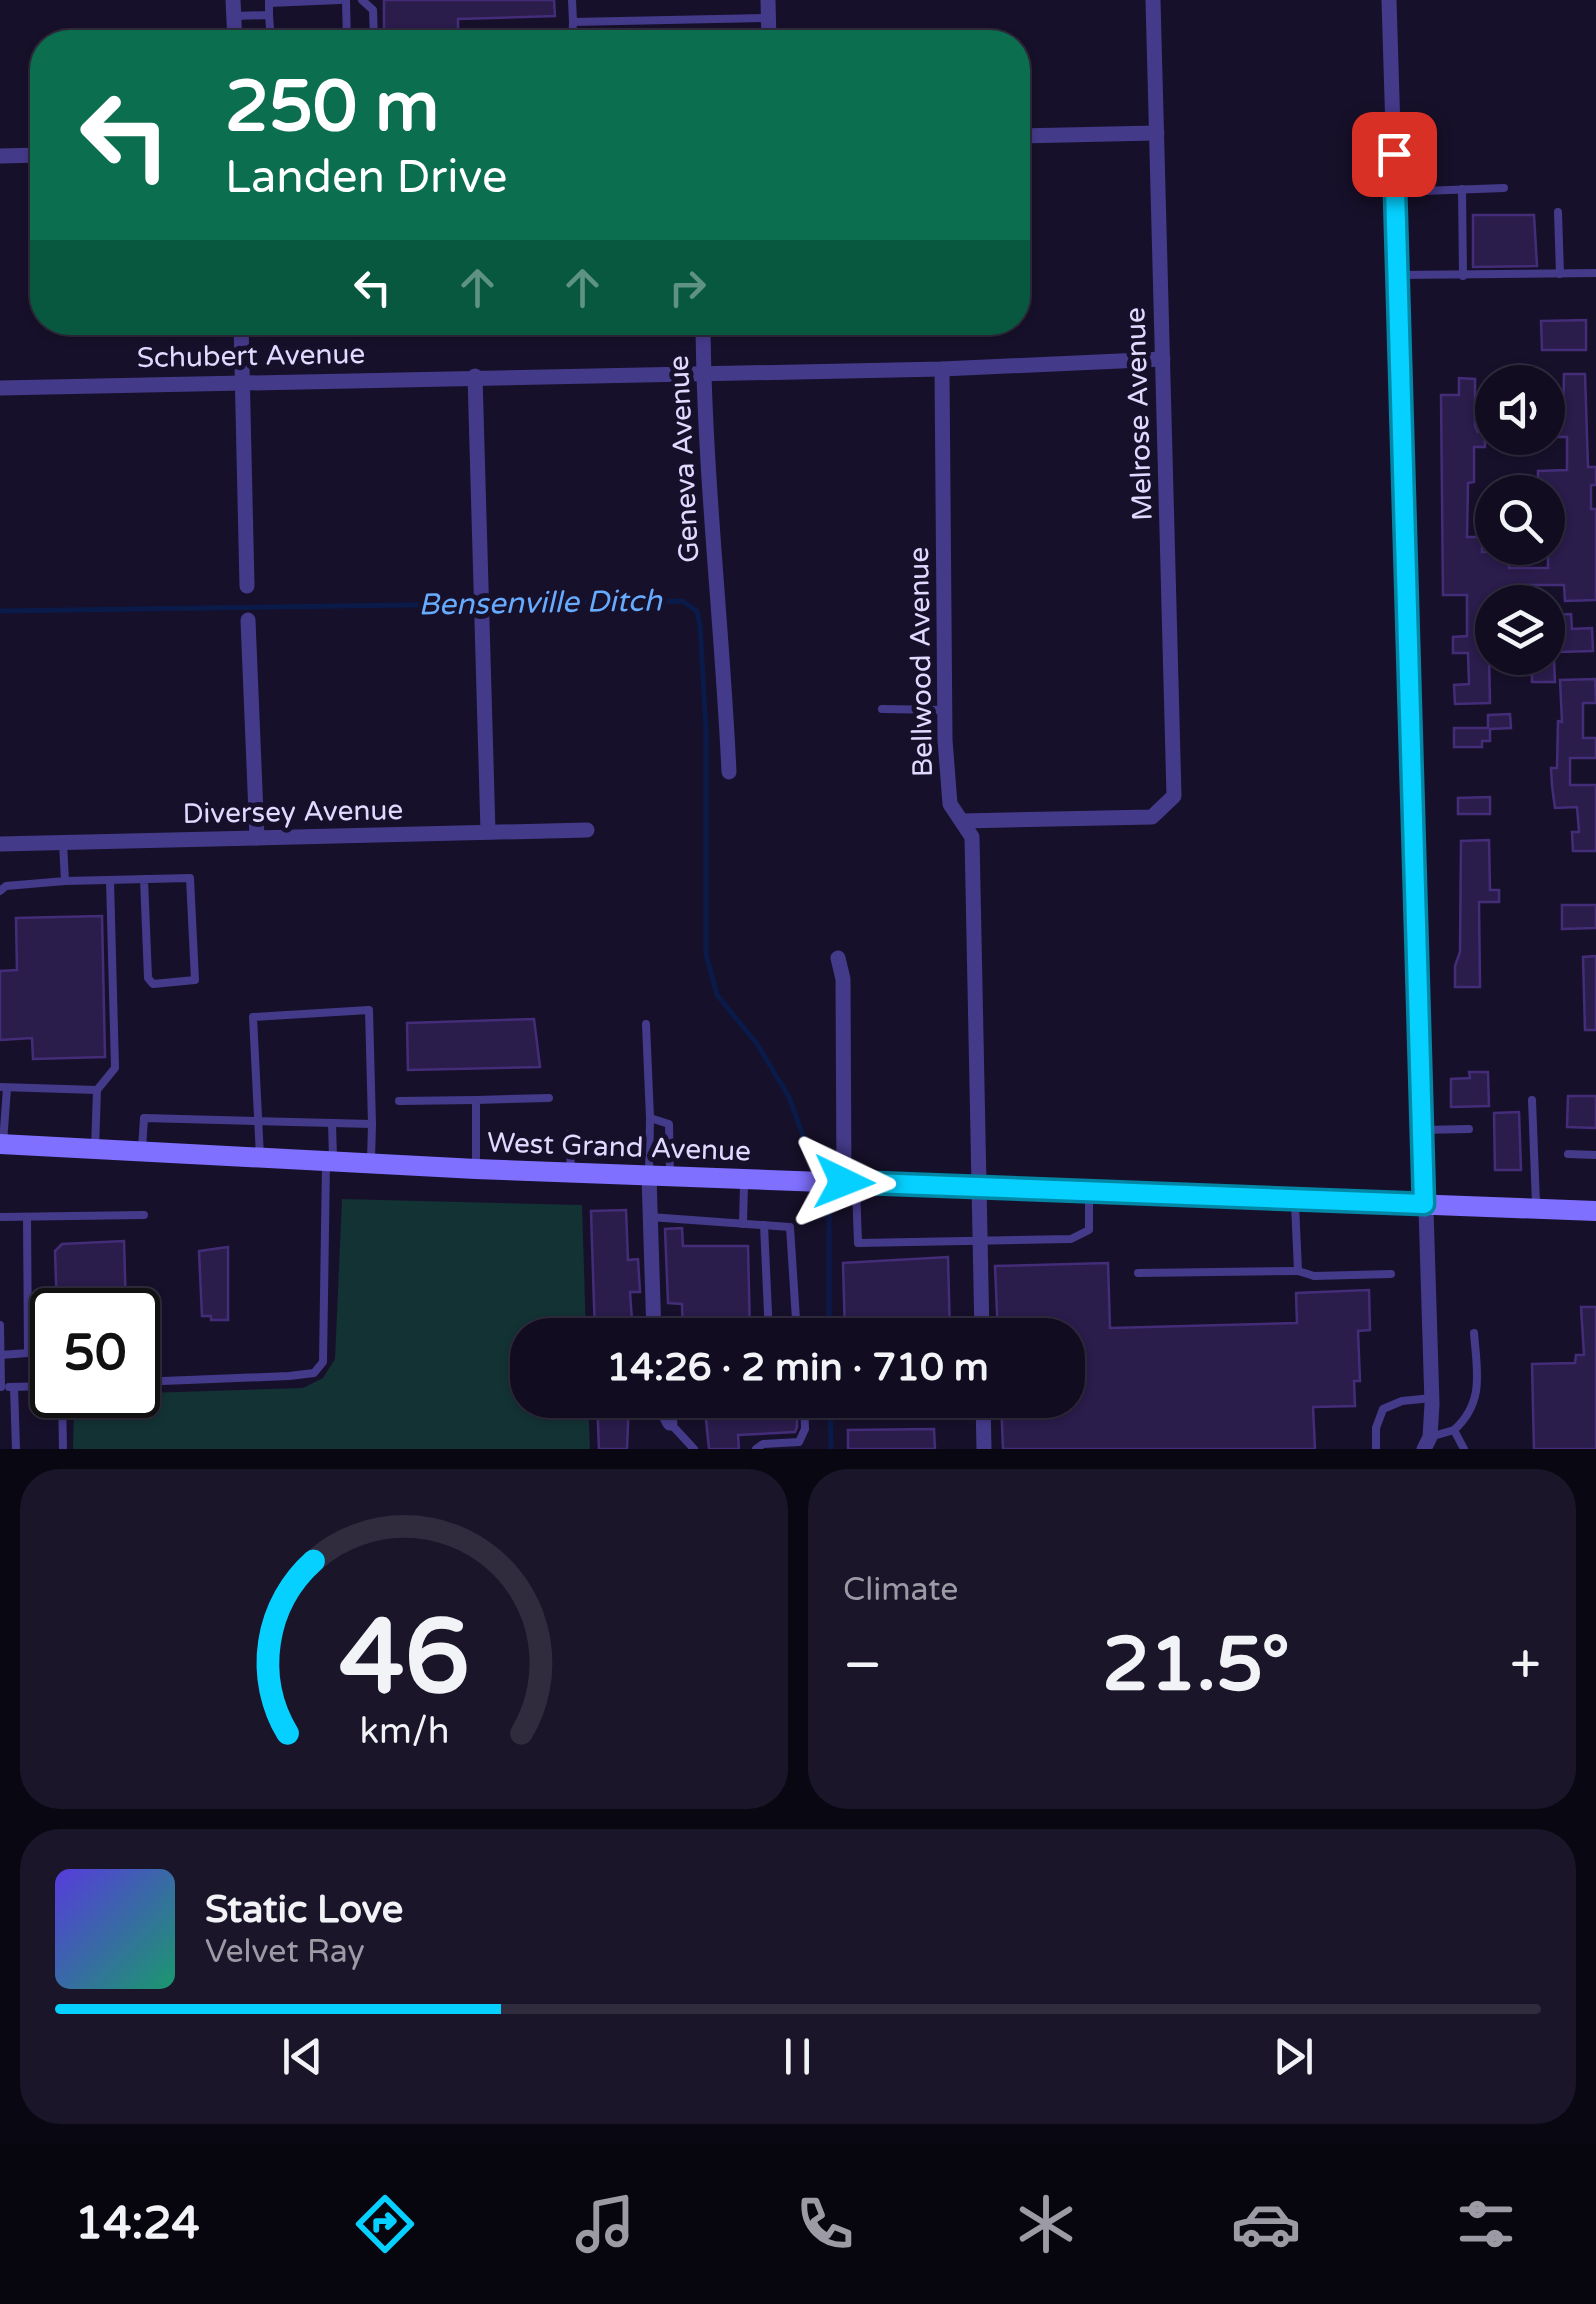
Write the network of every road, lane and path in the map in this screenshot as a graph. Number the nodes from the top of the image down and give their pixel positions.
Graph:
1 (343, 0) edge
2 (362, 0) edge
3 (572, 0) edge
4 (768, 0) edge
5 (1153, 0) edge
6 (1389, 0) edge
7 (269, 2) edge
8 (234, 8) edge
9 (269, 15) junction
10 (768, 18) junction
11 (573, 22) junction
12 (270, 30) edge
13 (346, 30) edge
14 (373, 30) edge
15 (573, 30) edge
16 (768, 30) edge
17 (1157, 133) junction
18 (1030, 136) edge
19 (30, 155) edge
20 (0, 156) edge
21 (1504, 188) dead end
22 (1462, 189) junction
23 (1395, 192) junction
24 (1558, 212) dead end
25 (1596, 273) edge
26 (1560, 274) junction
27 (1397, 275) junction
28 (1463, 276) junction
29 (241, 335) edge
30 (703, 335) edge
31 (1163, 359) junction
32 (942, 369) junction
33 (703, 371) junction
34 (474, 376) junction
35 (242, 382) junction
36 (0, 388) edge
37 (246, 586) dead end
38 (248, 620) dead end
39 (882, 709) dead end
40 (945, 710) junction
41 (728, 772) dead end
42 (962, 821) junction
43 (587, 830) dead end
44 (488, 832) junction
45 (257, 838) junction
46 (63, 842) junction
47 (0, 844) edge
48 (144, 879) junction
49 (110, 880) junction
50 (66, 882) junction
51 (0, 892) edge
52 (838, 958) dead end
53 (646, 1024) dead end
54 (3, 1088) edge
55 (97, 1090) junction
56 (549, 1098) dead end
57 (399, 1100) dead end
58 (476, 1100) junction
59 (1532, 1100) dead end
60 (650, 1118) junction
61 (259, 1121) junction
62 (332, 1123) junction
63 (372, 1124) junction
64 (1469, 1129) dead end
65 (1422, 1130) junction
66 (570, 1134) dead end
67 (2, 1144) edge
68 (94, 1151) junction
69 (142, 1154) junction
70 (1568, 1154) dead end
71 (1596, 1155) edge
72 (260, 1160) junction
73 (330, 1163) junction
74 (371, 1165) junction
75 (476, 1169) junction
76 (571, 1173) junction
77 (660, 1177) junction
78 (744, 1180) junction
79 (850, 1183) junction
80 (980, 1188) junction
81 (1089, 1192) junction
82 (1294, 1199) junction
83 (1424, 1204) junction
84 (1536, 1209) junction
85 (1596, 1211) edge
86 (144, 1215) dead end
87 (27, 1216) junction
88 (0, 1217) edge
89 (650, 1218) junction
90 (744, 1224) junction
91 (764, 1225) junction
92 (980, 1241) junction
93 (1298, 1270) junction
94 (1138, 1272) dead end
95 (1391, 1274) dead end
96 (653, 1318) edge
97 (768, 1318) edge
98 (796, 1318) edge
99 (982, 1318) edge
100 (0, 1325) edge
101 (1474, 1334) dead end
102 (28, 1352) joint
103 (0, 1355) edge
104 (160, 1381) edge
105 (0, 1387) edge
106 (14, 1387) junction
107 (30, 1387) edge
108 (1432, 1398) junction
109 (62, 1418) edge
110 (667, 1418) edge
111 (805, 1418) edge
112 (983, 1418) edge
113 (670, 1423) joint
114 (1454, 1430) junction
115 (1427, 1443) edge
116 (16, 1449) edge
117 (63, 1449) edge
118 (694, 1449) edge
119 (756, 1449) edge
120 (984, 1449) edge
121 (1376, 1449) edge
122 (1464, 1449) edge

1 - 7 lane
1 - 13 lane
2 - 14 lane
3 - 11 lane
4 - 10 street
5 - 17 street, Melrose Avenue
6 - 23 street
7 - 9 lane
8 - 9 lane
9 - 12 lane
10 - 11 lane
10 - 16 street
11 - 15 lane
17 - 18 street
17 - 31 street, Melrose Avenue
19 - 20 street
21 - 22 lane
22 - 23 lane
22 - 28 lane
23 - 27 street
24 - 26 lane
25 - 26 lane
26 - 28 lane
27 - 28 lane
27 - 65 street
29 - 35 street
30 - 33 street, Geneva Avenue
31 - 32 street, Schubert Avenue
31 - 42 street, Melrose Avenue
32 - 33 street, Schubert Avenue
32 - 40 street, Bellwood Avenue
33 - 34 street, Schubert Avenue
33 - 41 street, Geneva Avenue
34 - 35 street, Schubert Avenue
34 - 44 street
35 - 36 street, Schubert Avenue
35 - 37 street
38 - 45 street
39 - 40 lane
40 - 42 street, Bellwood Avenue
42 - 80 street, Bellwood Avenue
43 - 44 street, Diversey Avenue
44 - 45 street, Diversey Avenue
45 - 46 street, Diversey Avenue
46 - 47 street, Diversey Avenue
46 - 50 lane
48 - 48 lane
48 - 49 lane
49 - 50 lane
49 - 55 lane
50 - 51 lane
52 - 79 street
53 - 60 lane
54 - 55 lane
54 - 67 lane
55 - 68 lane
56 - 58 lane
57 - 58 lane
58 - 75 lane
59 - 84 lane
60 - 77 lane
60 - 77 lane
61 - 62 lane
61 - 63 lane
61 - 69 lane
61 - 72 lane
62 - 63 lane
62 - 73 lane
63 - 74 lane
64 - 65 lane
65 - 83 street
66 - 76 lane
67 - 68 main road, West Grand Avenue
68 - 69 main road, West Grand Avenue
69 - 72 main road, West Grand Avenue
70 - 71 lane
72 - 73 main road, West Grand Avenue
73 - 74 main road, West Grand Avenue
73 - 104 lane
74 - 75 main road, West Grand Avenue
75 - 76 main road, West Grand Avenue
76 - 77 main road, West Grand Avenue
77 - 78 main road, West Grand Avenue
77 - 89 street
78 - 79 main road, West Grand Avenue
78 - 90 lane
79 - 80 main road, West Grand Avenue
79 - 92 lane
80 - 81 main road, West Grand Avenue
80 - 92 street, Bellwood Avenue
81 - 82 main road, West Grand Avenue
81 - 92 lane
82 - 83 main road, West Grand Avenue
82 - 93 lane
83 - 84 main road, West Grand Avenue
83 - 108 street
84 - 85 main road, West Grand Avenue
86 - 87 lane
87 - 88 lane
87 - 102 lane
89 - 90 lane
89 - 96 street
90 - 91 lane
91 - 97 lane
91 - 98 lane
92 - 99 street, Bellwood Avenue
93 - 94 lane
93 - 95 lane
100 - 103 lane
101 - 114 lane
102 - 103 lane
103 - 105 lane
105 - 106 lane
106 - 107 lane
106 - 116 lane
108 - 115 street
108 - 121 lane
109 - 117 lane
110 - 113 street
111 - 119 lane
112 - 120 street
113 - 118 lane
114 - 115 lane
114 - 122 lane

